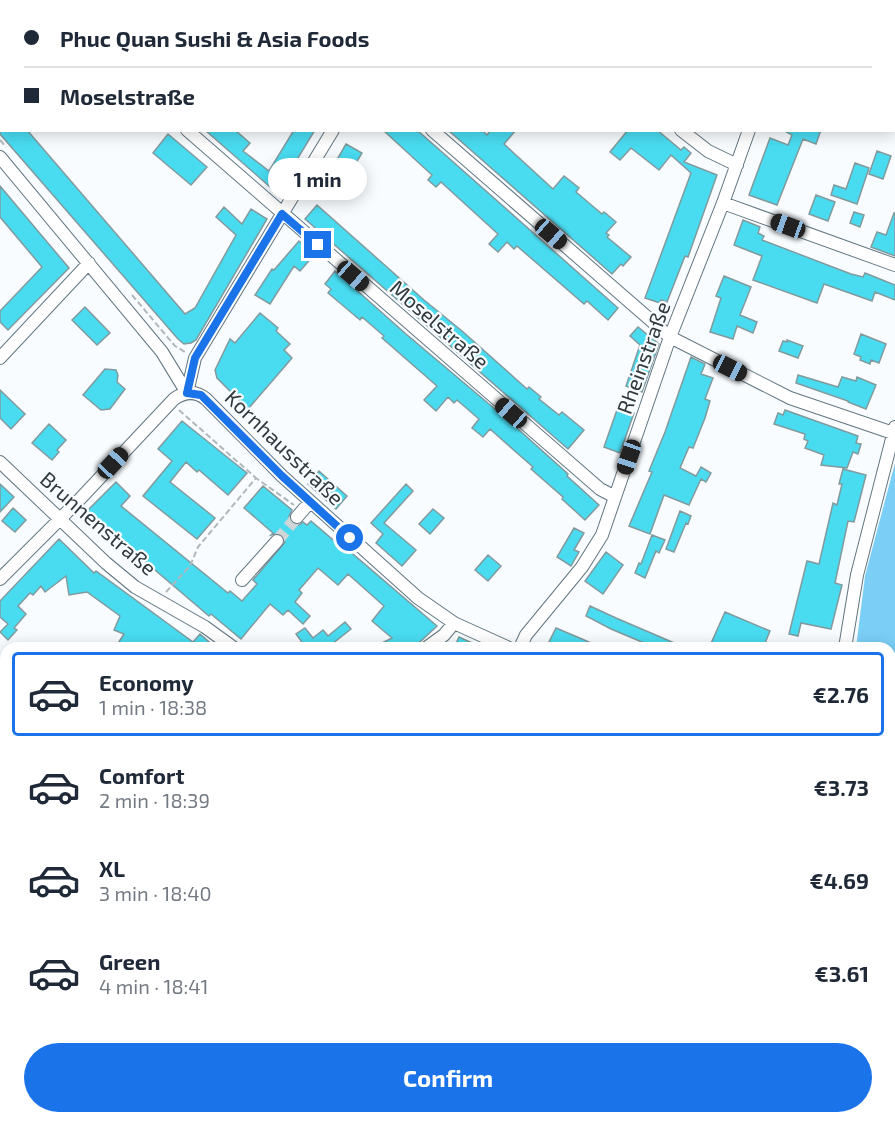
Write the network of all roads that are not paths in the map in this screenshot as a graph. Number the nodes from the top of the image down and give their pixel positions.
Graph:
1 (189, 132) edge
2 (332, 132) edge
3 (434, 132) edge
4 (684, 132) edge
5 (748, 132) edge
6 (0, 158) edge
7 (737, 165) junction
8 (723, 203) junction
9 (282, 214) junction
10 (89, 263) junction
11 (895, 265) edge
12 (670, 337) junction
13 (0, 358) edge
14 (187, 393) junction
15 (894, 430) edge
16 (0, 462) edge
17 (615, 497) junction
18 (61, 519) junction
19 (277, 540) tunnel mouth
20 (0, 579) edge
21 (242, 580) dead end
22 (454, 623) junction
23 (226, 642) edge
24 (434, 642) edge
25 (496, 642) edge
26 (523, 642) edge
27 (846, 642) edge

1 - 9 street, Moselstraße
2 - 9 street
3 - 12 street
4 - 7 street
5 - 7 street, Rheinstraße
6 - 10 street
7 - 8 street, Rheinstraße
8 - 11 street
8 - 12 street, Rheinstraße
9 - 14 street
9 - 17 street, Moselstraße
10 - 13 street
10 - 14 street
12 - 15 street
12 - 17 street, Rheinstraße
14 - 18 street
14 - 22 street, Kornhausstraße
15 - 27 street
16 - 18 street, Brunnenstraße
17 - 26 street, Rheinstraße
18 - 20 street
18 - 23 street, Brunnenstraße
19 - 21 street
22 - 24 street
22 - 25 street, Kornhausstraße

